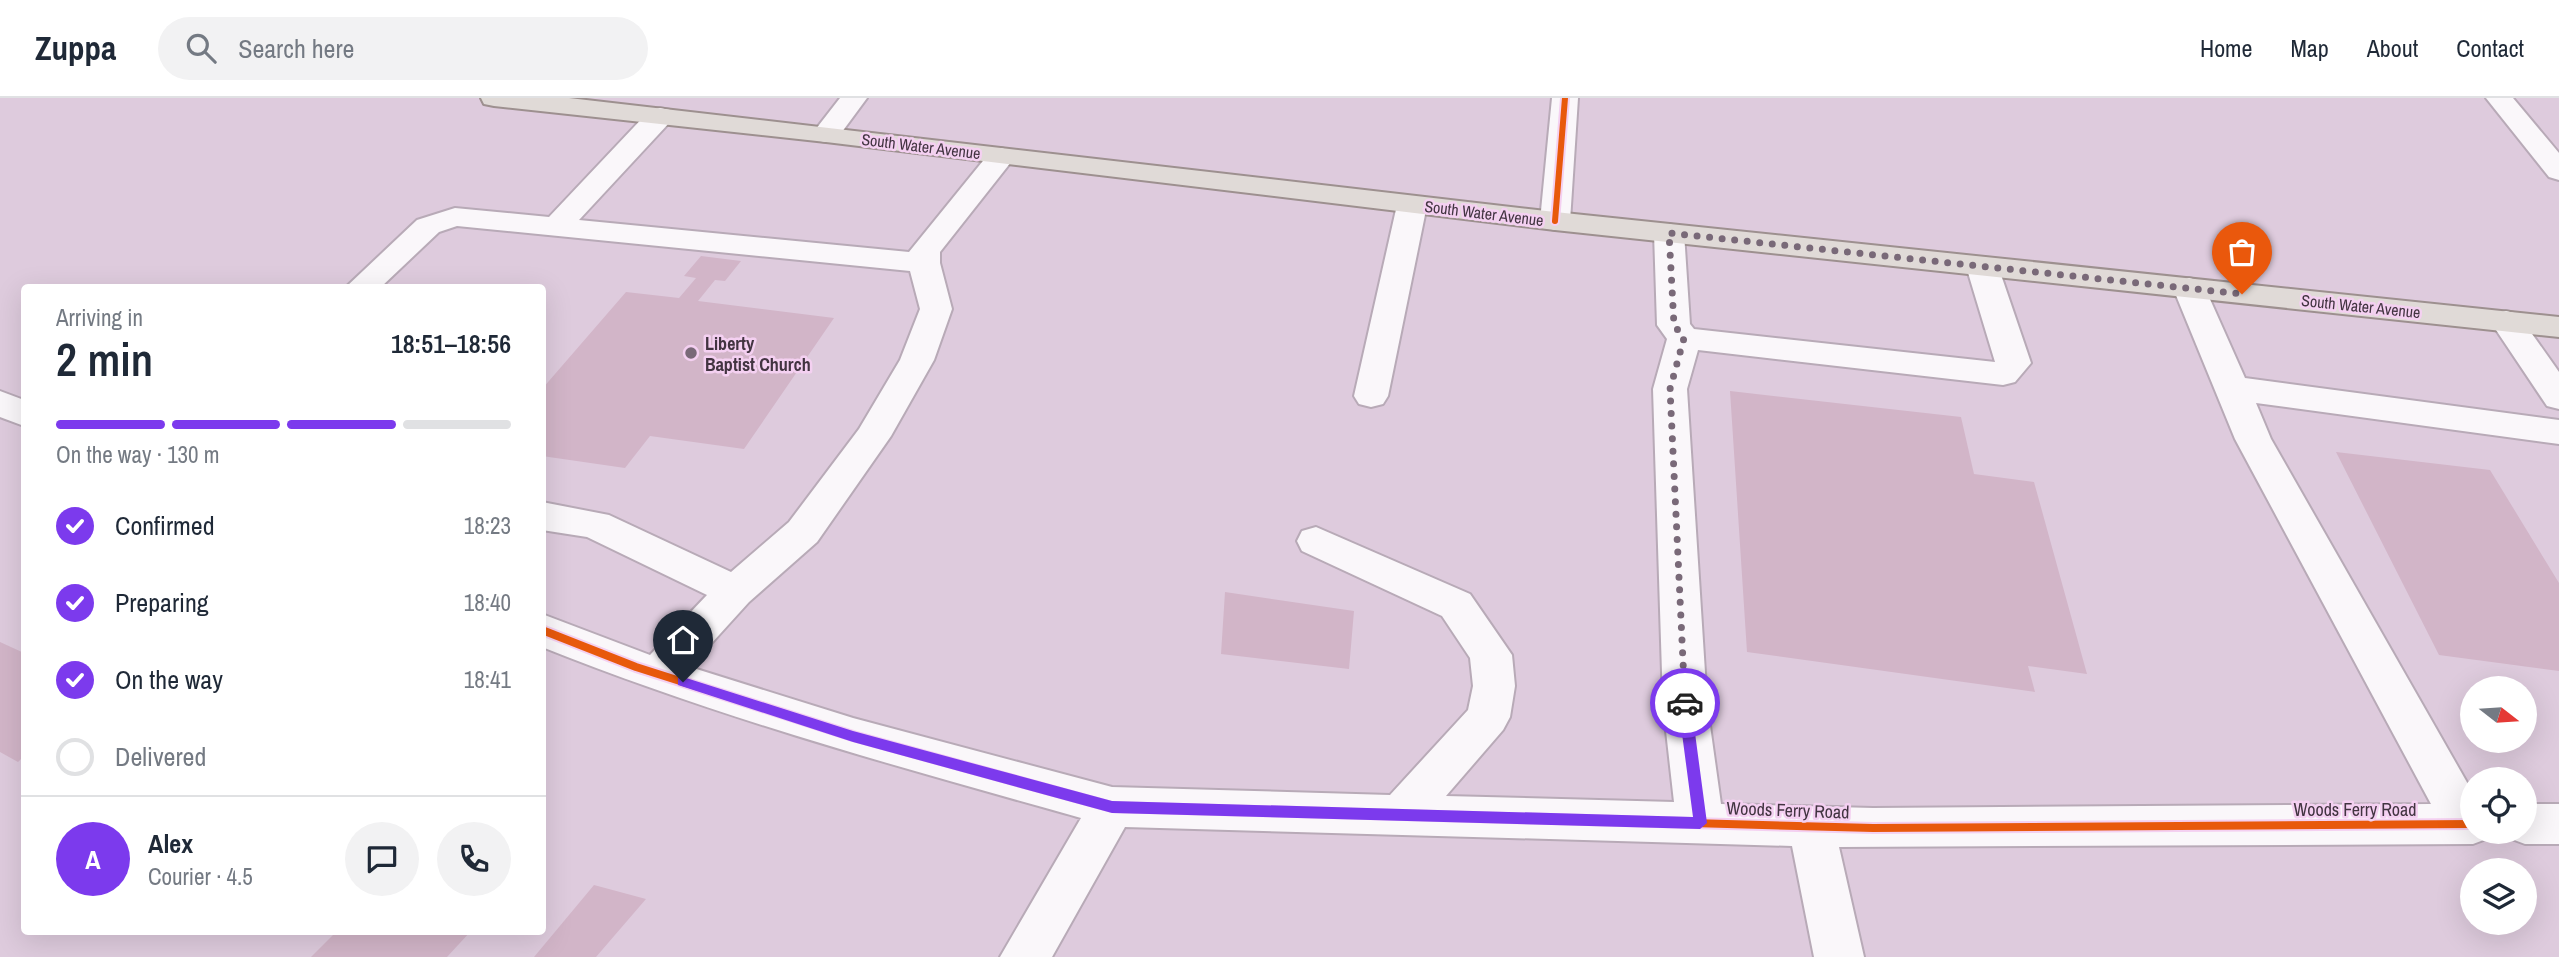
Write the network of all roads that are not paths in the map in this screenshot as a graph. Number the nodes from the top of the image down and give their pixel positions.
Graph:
1 (494, 98) edge
2 (854, 98) edge
3 (1564, 98) edge
4 (2499, 98) edge
5 (660, 116) junction
6 (826, 134) junction
7 (1001, 157) junction
8 (2559, 171) edge
9 (1412, 205) junction
10 (1555, 221) junction
11 (557, 226) junction
12 (1669, 233) junction
13 (924, 263) junction
14 (1982, 266) junction
15 (365, 284) edge
16 (2189, 288) junction
17 (2506, 321) junction
18 (2559, 327) edge
19 (1684, 338) junction
20 (2232, 388) junction
21 (1371, 396) dead end
22 (2559, 398) edge
23 (0, 403) edge
24 (21, 413) edge
25 (2559, 432) edge
26 (546, 517) edge
27 (1316, 541) dead end
28 (735, 591) junction
29 (546, 632) edge
30 (658, 674) junction
31 (1112, 807) junction
32 (2460, 808) edge
33 (1401, 815) junction
34 (1700, 823) junction
35 (2460, 824) edge
36 (2537, 824) edge
37 (2559, 824) edge
38 (1811, 827) junction
39 (1025, 957) edge
40 (1839, 957) edge

1 - 5 main road, South Water Avenue
2 - 6 street
3 - 10 street
4 - 8 street
5 - 6 main road, South Water Avenue
5 - 11 street
6 - 7 main road, South Water Avenue
7 - 9 main road, South Water Avenue
7 - 13 street
9 - 10 main road, South Water Avenue
9 - 21 street
10 - 12 main road, South Water Avenue
11 - 13 street
11 - 15 street
12 - 14 main road, South Water Avenue
12 - 19 street
13 - 28 street
14 - 16 main road, South Water Avenue
14 - 19 street
16 - 17 main road, South Water Avenue
16 - 20 street
17 - 18 main road, South Water Avenue
17 - 22 street
19 - 34 street
20 - 25 street
20 - 32 street
23 - 24 street
26 - 28 street
27 - 33 street
28 - 30 street
29 - 30 street, Woods Ferry Road
30 - 31 street, Woods Ferry Road
31 - 33 street, Woods Ferry Road
31 - 39 street
33 - 34 street, Woods Ferry Road
34 - 38 street, Woods Ferry Road
35 - 38 street, Woods Ferry Road
36 - 37 street
38 - 40 street

